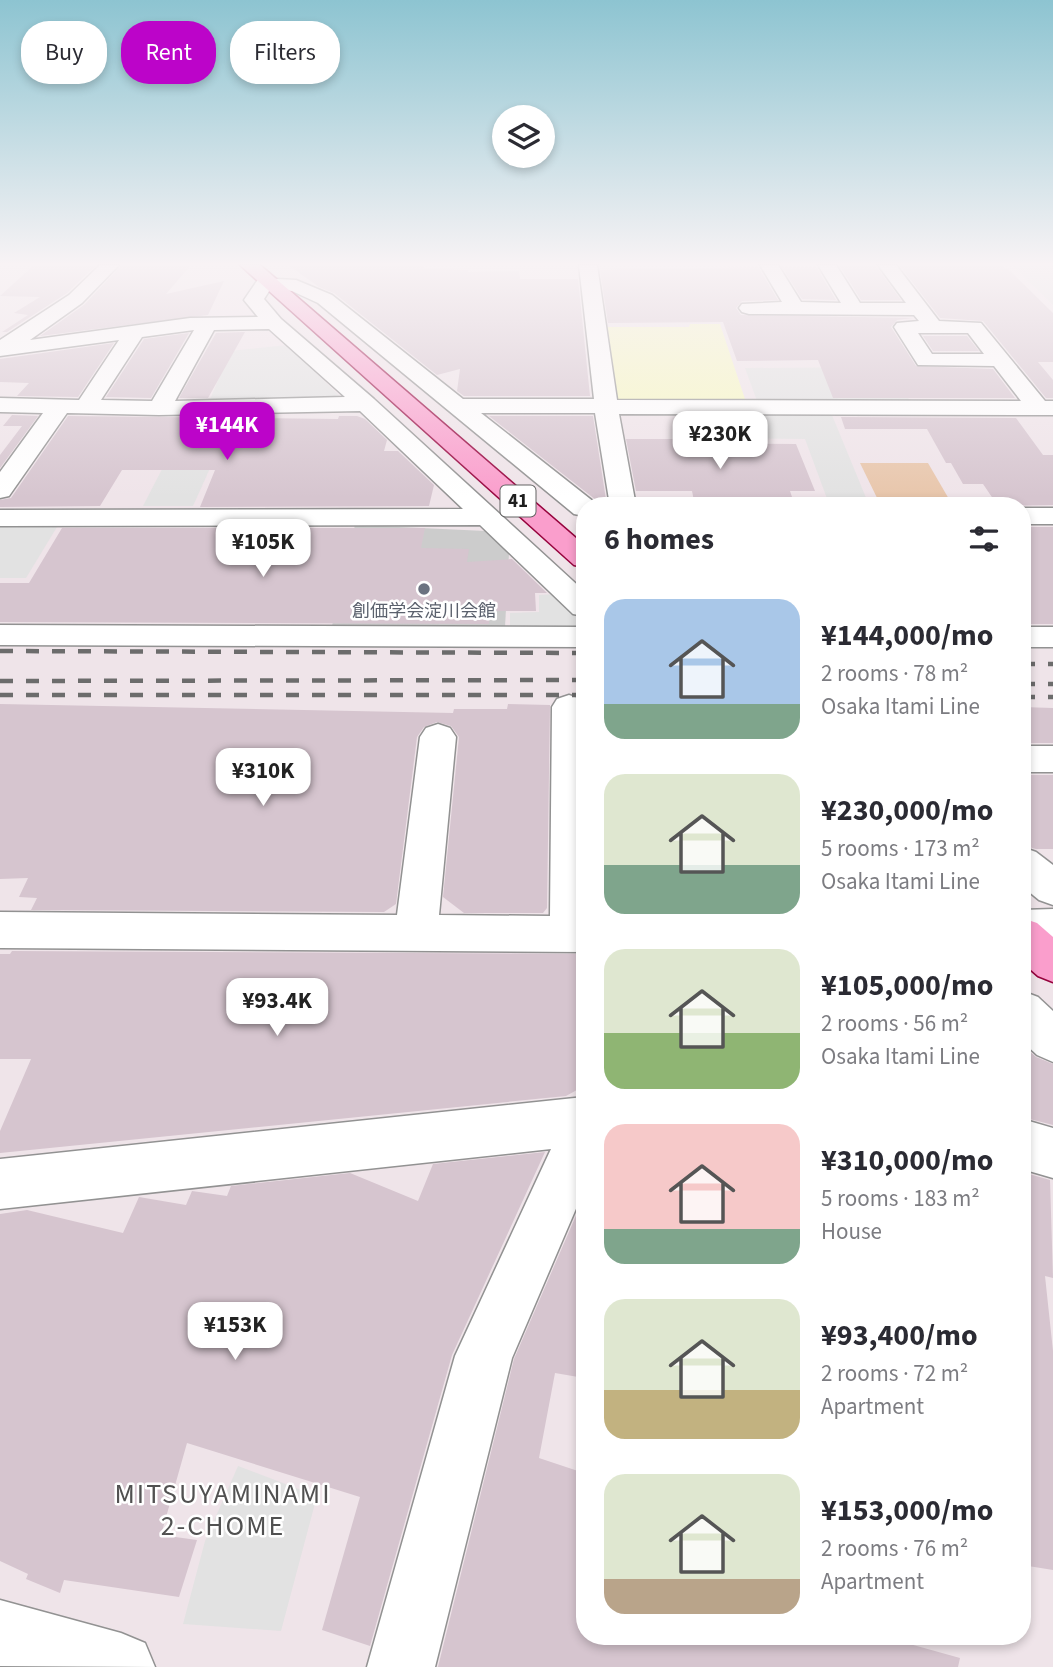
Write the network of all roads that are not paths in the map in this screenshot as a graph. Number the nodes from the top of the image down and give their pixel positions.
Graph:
1 (47, 343) edge
2 (127, 343) edge
3 (197, 343) edge
4 (296, 343) edge
5 (337, 343) edge
6 (379, 343) edge
7 (598, 343) edge
8 (915, 343) edge
9 (986, 343) edge
10 (0, 349) edge
11 (1000, 360) junction
12 (366, 404) junction
13 (0, 405) edge
14 (60, 406) junction
15 (86, 406) junction
16 (458, 406) junction
17 (606, 407) junction
18 (159, 408) junction
19 (1046, 408) edge
20 (0, 490) edge
21 (621, 497) edge
22 (576, 502) edge
23 (1031, 516) edge
24 (1053, 516) edge
25 (488, 517) junction
26 (0, 518) edge
27 (576, 552) edge
28 (576, 600) edge
29 (0, 635) edge
30 (576, 637) edge
31 (569, 707) dead end
32 (438, 737) dead end
33 (576, 758) edge
34 (1031, 759) edge
35 (1053, 759) edge
36 (1031, 870) edge
37 (1053, 888) edge
38 (1031, 928) edge
39 (1053, 928) edge
40 (0, 930) edge
41 (416, 933) junction
42 (576, 934) edge
43 (1031, 944) edge
44 (1053, 963) edge
45 (1031, 1020) edge
46 (1053, 1040) edge
47 (576, 1122) edge
48 (1031, 1147) edge
49 (576, 1152) edge
50 (1053, 1153) edge
51 (0, 1184) edge
52 (0, 1633) edge
53 (121, 1667) edge
54 (401, 1667) edge

1 - 10 street
2 - 15 street
3 - 18 street
4 - 12 street
5 - 27 main road, 41
6 - 16 street
7 - 17 street
8 - 11 street
9 - 11 street
11 - 19 street
12 - 18 street
12 - 25 street
13 - 14 street
14 - 15 street
14 - 20 street
15 - 18 street
16 - 17 street
16 - 22 street
17 - 19 street
17 - 21 street
23 - 24 street
25 - 26 street
25 - 28 street
29 - 30 street
31 - 33 street
32 - 41 street
34 - 35 street
36 - 37 street
38 - 39 street
40 - 41 street
41 - 42 street
43 - 44 main road
45 - 46 street
47 - 51 street
48 - 50 street
49 - 54 street
52 - 53 street

